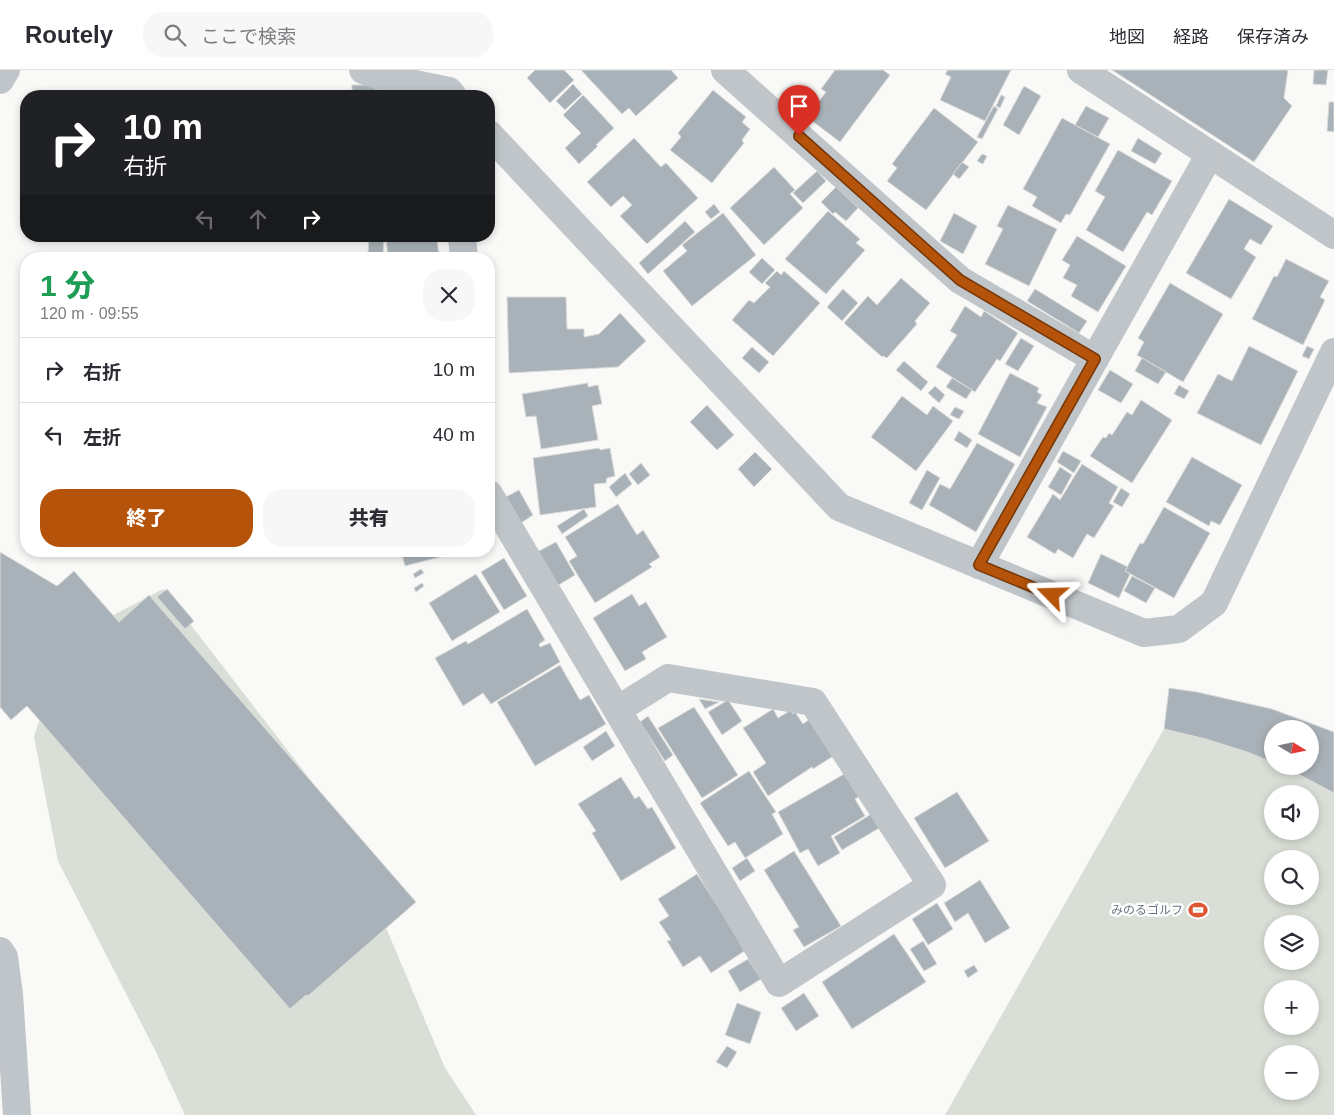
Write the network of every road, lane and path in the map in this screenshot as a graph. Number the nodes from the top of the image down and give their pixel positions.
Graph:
1 (6, 70) edge
2 (363, 70) edge
3 (725, 70) edge
4 (1081, 70) edge
5 (0, 80) edge
6 (450, 88) edge
7 (495, 140) edge
8 (1210, 154) junction
9 (1334, 235) edge
10 (1334, 352) edge
11 (1095, 359) junction
12 (1325, 396) edge
13 (495, 504) edge
14 (979, 565) junction
15 (618, 710) junction
16 (0, 951) edge
17 (16, 1115) edge

1 - 5 street
2 - 6 street
3 - 11 street
4 - 8 street
7 - 14 street
8 - 9 street
8 - 11 street
10 - 12 street
11 - 14 street
12 - 14 street
13 - 15 street
15 - 15 street
16 - 17 street

